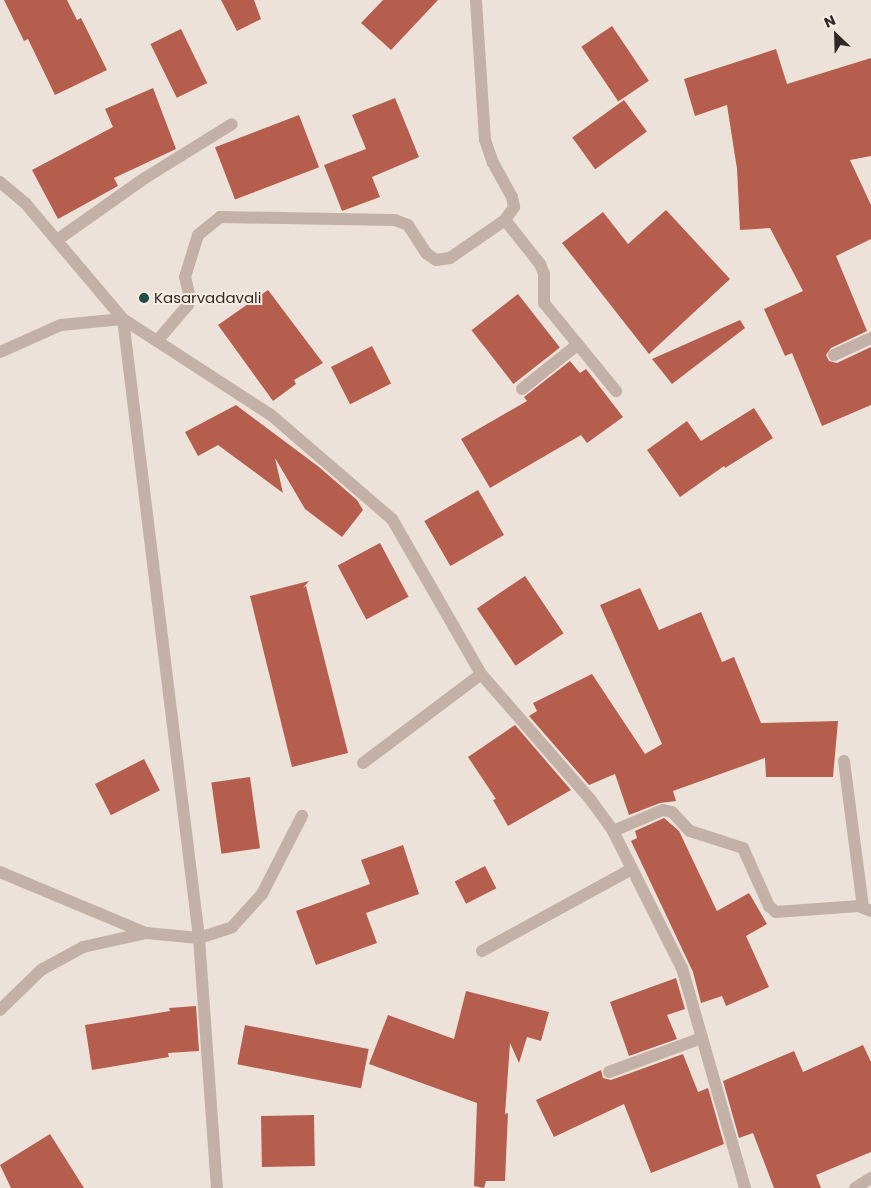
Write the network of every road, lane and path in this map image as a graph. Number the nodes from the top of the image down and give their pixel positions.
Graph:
1 (476, 0) edge
2 (232, 124) dead end
3 (0, 182) edge
4 (506, 220) junction
5 (57, 240) junction
6 (123, 319) junction
7 (871, 338) edge
8 (157, 341) junction
9 (577, 345) junction
10 (0, 352) edge
11 (834, 355) dead end
12 (522, 389) dead end
13 (616, 391) dead end
14 (480, 674) junction
15 (844, 761) dead end
16 (362, 763) dead end
17 (302, 816) dead end
18 (613, 831) junction
19 (632, 870) junction
20 (0, 872) edge
21 (867, 909) edge
22 (146, 933) junction
23 (199, 938) junction
24 (482, 951) dead end
25 (0, 1010) edge
26 (702, 1038) junction
27 (609, 1072) dead end
28 (871, 1178) edge
29 (217, 1188) edge
30 (745, 1188) edge
31 (855, 1188) edge

1 - 4 street
2 - 5 street
3 - 5 street
4 - 8 street
4 - 9 street
5 - 6 street
6 - 8 street
6 - 10 street
6 - 23 street
7 - 11 street
8 - 14 street
9 - 12 street
9 - 13 street
14 - 16 street
14 - 18 street
15 - 21 street
17 - 23 street
18 - 19 street
18 - 21 street
19 - 24 street
19 - 26 street
20 - 22 street
22 - 23 street
22 - 25 street
23 - 29 street
26 - 27 street
26 - 30 street
28 - 31 street

